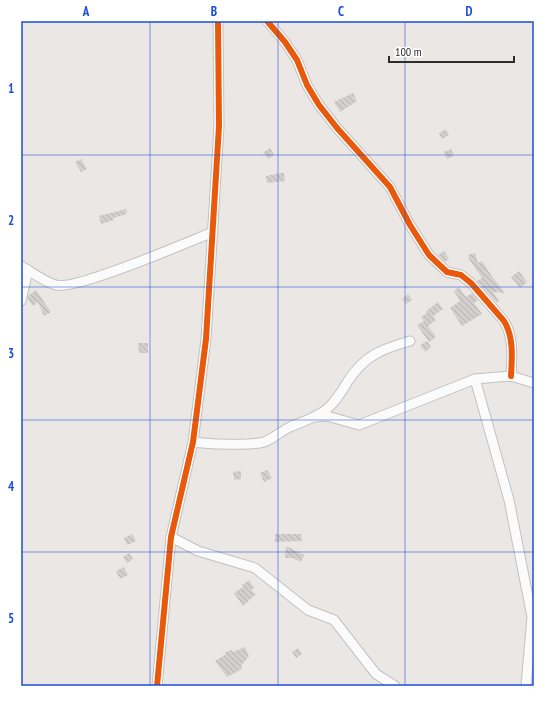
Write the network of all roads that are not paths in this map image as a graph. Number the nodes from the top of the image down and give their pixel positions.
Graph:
1 (218, 21) edge
2 (267, 21) edge
3 (213, 232) junction
4 (25, 268) edge
5 (21, 301) edge
6 (410, 341) dead end
7 (511, 376) junction
8 (475, 379) junction
9 (534, 383) edge
10 (315, 417) junction
11 (194, 442) junction
12 (172, 537) junction
13 (157, 686) edge
14 (395, 686) edge
15 (526, 686) edge

1 - 3 street
2 - 7 street
3 - 4 street
3 - 11 street
4 - 5 street
6 - 10 street
7 - 8 street
7 - 9 street
8 - 10 street
8 - 15 street
10 - 11 street
11 - 12 street
12 - 13 street
12 - 14 street

